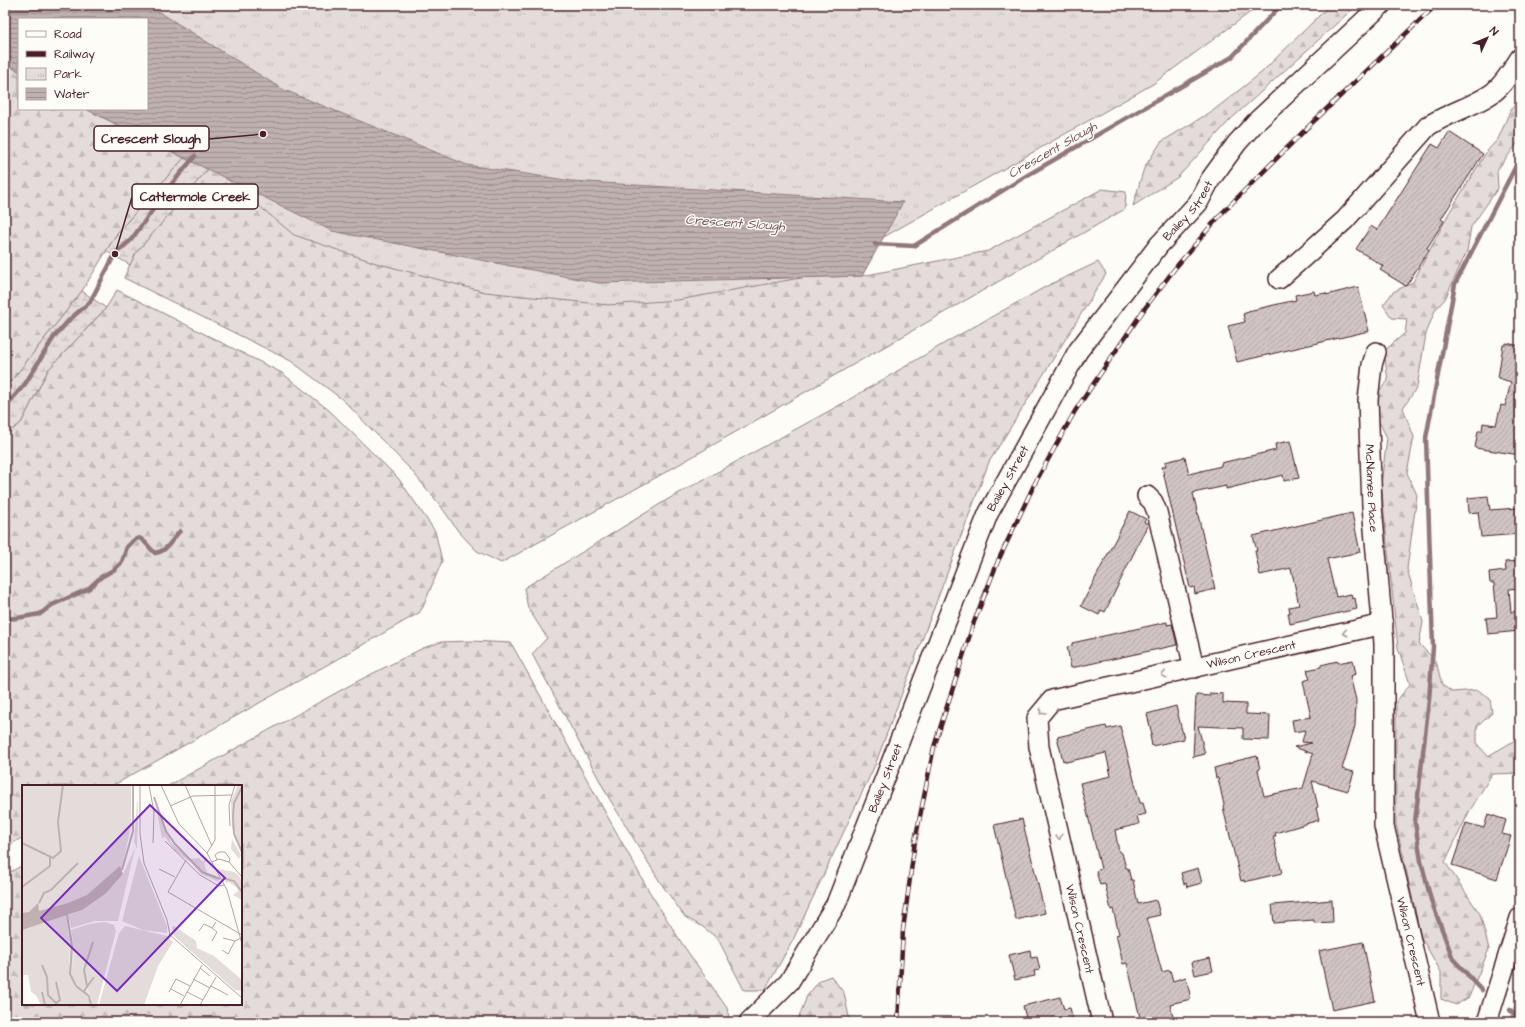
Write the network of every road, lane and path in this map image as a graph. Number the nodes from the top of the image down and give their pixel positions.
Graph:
1 (1381, 5) edge
2 (1520, 58) edge
3 (1279, 279) dead end
4 (1376, 352) dead end
5 (1147, 496) dead end
6 (1383, 624) junction
7 (1194, 668) junction
8 (1520, 918) edge
9 (749, 1022) edge
10 (1102, 1022) edge
11 (1430, 1022) edge
12 (1487, 1022) edge

1 - 9 street, Bailey Street
2 - 3 street
4 - 6 street, McNamee Place
5 - 7 street
6 -> 7 street, Wilson Crescent
6 - 11 street, Wilson Crescent
7 -> 10 street, Wilson Crescent
8 - 12 street

